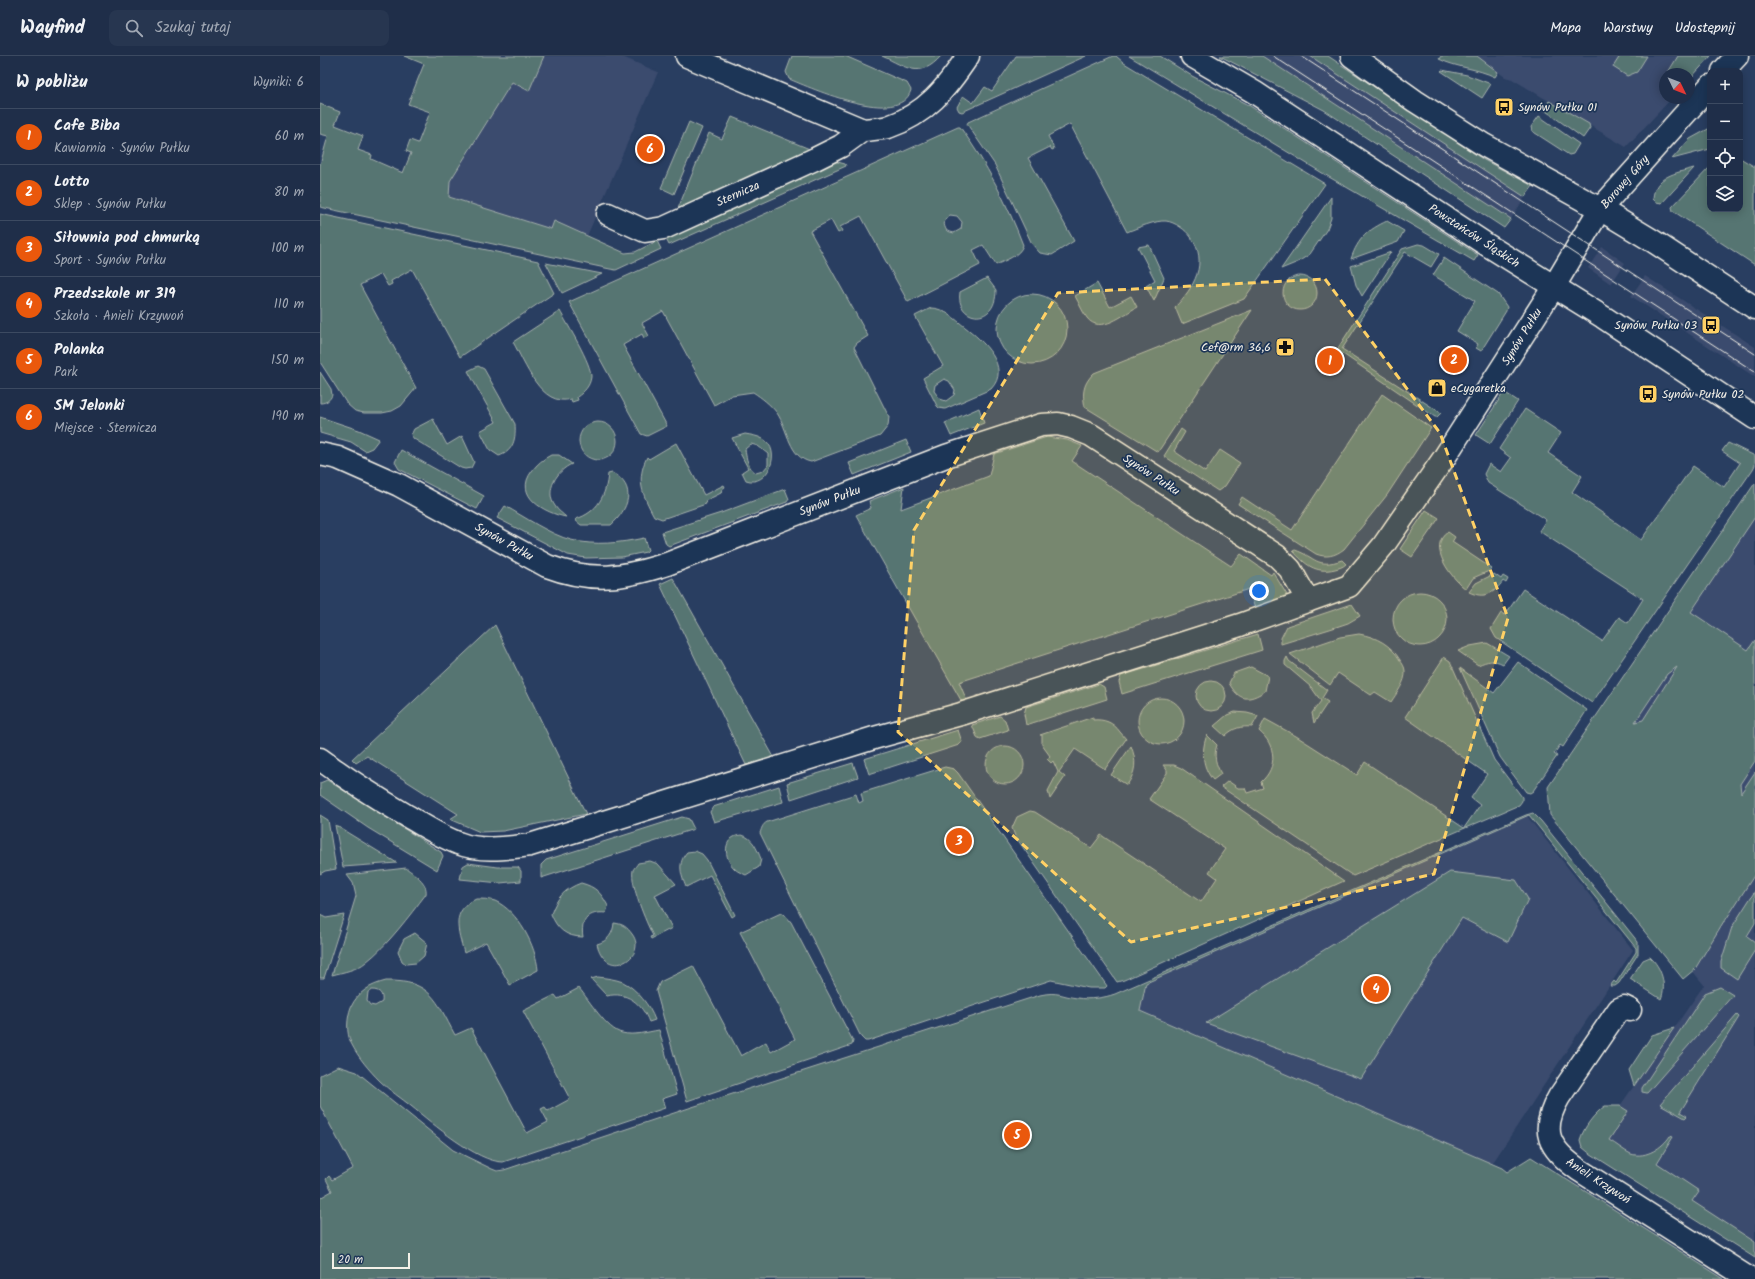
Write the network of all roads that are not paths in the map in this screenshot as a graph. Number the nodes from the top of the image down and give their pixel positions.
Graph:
1 (687, 56) edge
2 (968, 56) edge
3 (1192, 56) edge
4 (1352, 56) edge
5 (1737, 56) edge
6 (1726, 68) edge
7 (1707, 89) edge
8 (864, 130) junction
9 (1600, 209) junction
10 (608, 214) dead end
11 (1553, 288) junction
12 (1755, 308) edge
13 (1755, 418) edge
14 (320, 454) edge
15 (1308, 601) junction
16 (320, 759) edge
17 (1630, 1010) dead end
18 (1750, 1279) edge

1 - 8 street, Sternicza
2 - 8 street, Sternicza
3 - 11 street, Powstańców Śląskich
4 - 9 street
5 - 6 street
7 - 9 street, Borowej Góry
8 - 10 street, Sternicza
9 - 11 street, Borowej Góry
9 - 12 street
11 - 13 street, Powstańców Śląskich
11 - 15 street, Synów Pułku
14 - 15 street, Synów Pułku
15 - 16 street, Synów Pułku
17 - 18 street, Anieli Krzywoń

